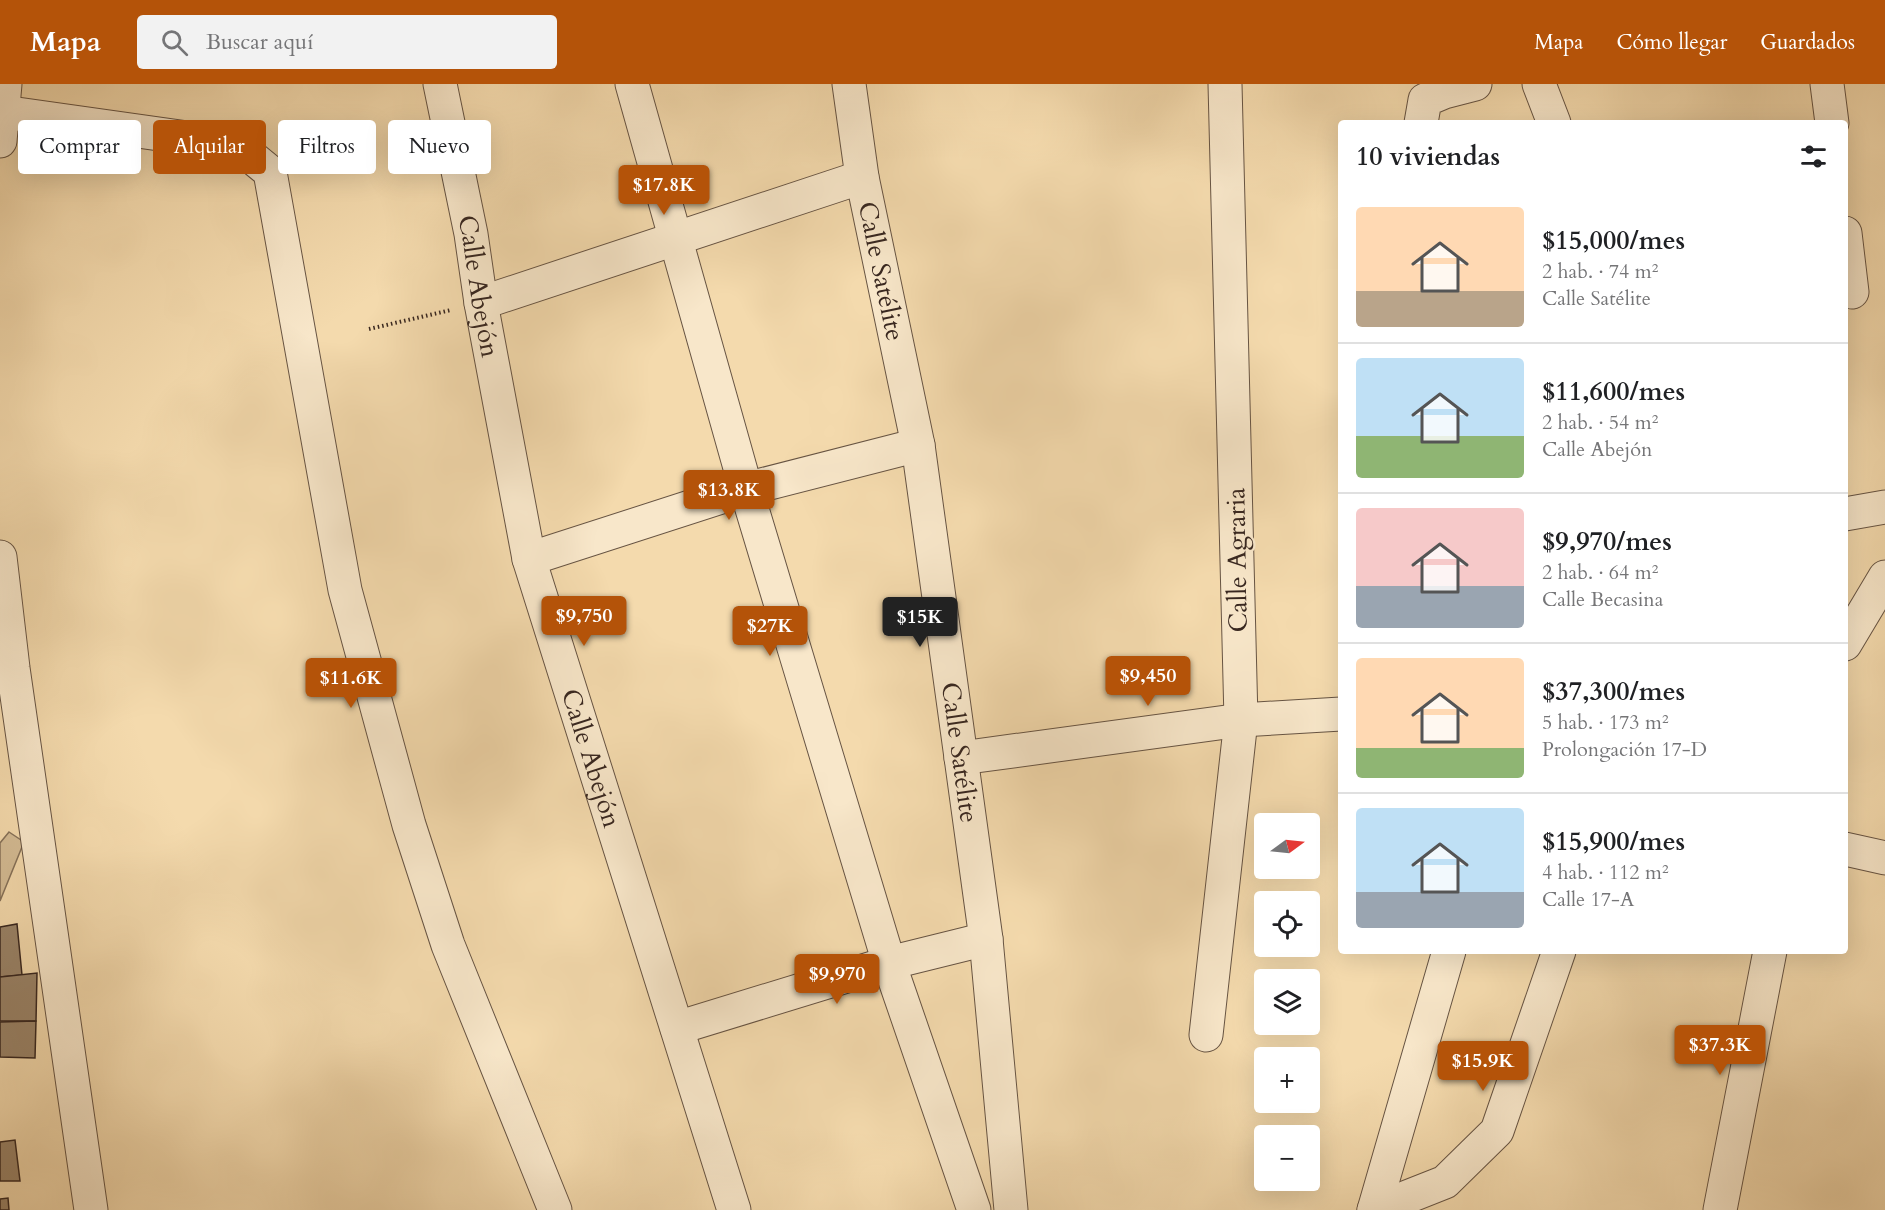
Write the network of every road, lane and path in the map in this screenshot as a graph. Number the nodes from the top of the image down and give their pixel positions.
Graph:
1 (440, 84) edge
2 (632, 84) edge
3 (849, 84) edge
4 (1225, 84) edge
5 (1475, 84) edge
6 (1539, 84) edge
7 (1827, 84) edge
8 (3, 112) edge
9 (1422, 120) edge
10 (1553, 120) edge
11 (1832, 120) edge
12 (862, 177) junction
13 (675, 239) junction
14 (1848, 258) edge
15 (1852, 292) dead end
16 (481, 303) junction
17 (369, 329) dead end
18 (918, 446) junction
19 (746, 489) junction
20 (1885, 507) edge
21 (1848, 513) edge
22 (0, 557) edge
23 (529, 559) junction
24 (1885, 577) edge
25 (1848, 639) edge
26 (1338, 714) edge
27 (1241, 720) junction
28 (961, 758) junction
29 (1848, 850) edge
30 (1885, 858) edge
31 (986, 939) junction
32 (1448, 954) edge
33 (1559, 954) edge
34 (1769, 954) edge
35 (889, 963) junction
36 (677, 1028) junction
37 (1206, 1035) dead end
38 (91, 1210) edge
39 (555, 1210) edge
40 (734, 1210) edge
41 (974, 1210) edge
42 (1011, 1210) edge
43 (1374, 1210) edge
44 (1720, 1210) edge

1 - 16 street, Calle Abejón
2 - 13 street
3 - 12 street, Calle Satélite
4 - 27 street, Calle Agraria
5 - 9 street
6 - 10 street
7 - 11 street
8 - 39 street
12 - 13 street
12 - 18 street, Calle Satélite
13 - 16 street
13 - 19 street
14 - 15 street
16 - 17 path
16 - 23 street, Calle Abejón
18 - 19 street
18 - 28 street, Calle Satélite
19 - 23 street
19 - 35 street
20 - 21 street
22 - 38 street
23 - 36 street, Calle Abejón
24 - 25 street
26 - 27 street
27 - 28 street
27 - 37 street, Calle Agraria
28 - 31 street, Calle Satélite
29 - 30 street
31 - 35 street
31 - 42 street, Calle Satélite
32 - 43 street
33 - 43 street
34 - 44 street
35 - 36 street
35 - 41 street
36 - 40 street, Calle Abejón

